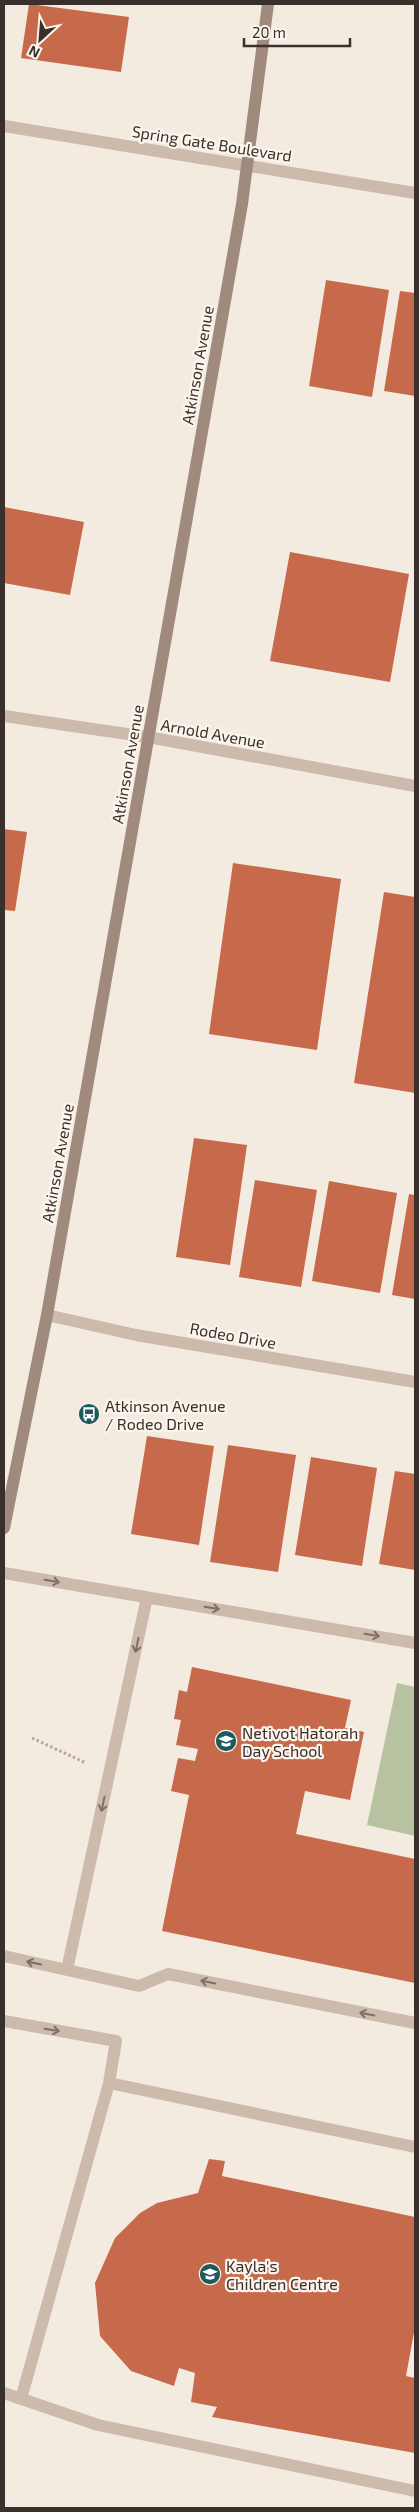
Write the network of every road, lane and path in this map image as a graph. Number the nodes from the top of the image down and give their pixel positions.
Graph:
1 (268, 4) edge
2 (4, 126) edge
3 (248, 165) junction
4 (415, 193) edge
5 (4, 716) edge
6 (148, 737) junction
7 (415, 786) edge
8 (47, 1315) junction
9 (415, 1382) edge
10 (4, 1528) edge
11 (4, 1573) edge
12 (147, 1597) junction
13 (415, 1643) edge
14 (32, 1738) dead end
15 (109, 1774) junction
16 (4, 1956) edge
17 (67, 1970) junction
18 (4, 2021) edge
19 (415, 2023) edge
20 (109, 2084) junction
21 (415, 2146) edge
22 (4, 2393) edge
23 (21, 2399) junction
24 (415, 2490) edge

1 - 3 street, Atkinson Avenue
2 - 3 street, Spring Gate Boulevard
3 - 4 street, Spring Gate Boulevard
3 - 6 street, Atkinson Avenue
5 - 6 street, Arnold Avenue
6 - 7 street, Arnold Avenue
6 - 8 street, Atkinson Avenue
8 - 9 street, Rodeo Drive
8 - 10 street, Atkinson Avenue
11 -> 12 street
12 -> 13 street
12 -> 15 street
14 - 15 path
15 -> 17 street
17 -> 16 street
19 -> 17 street
18 -> 20 street
20 - 21 street
20 - 23 street
22 - 23 street
23 - 24 street

